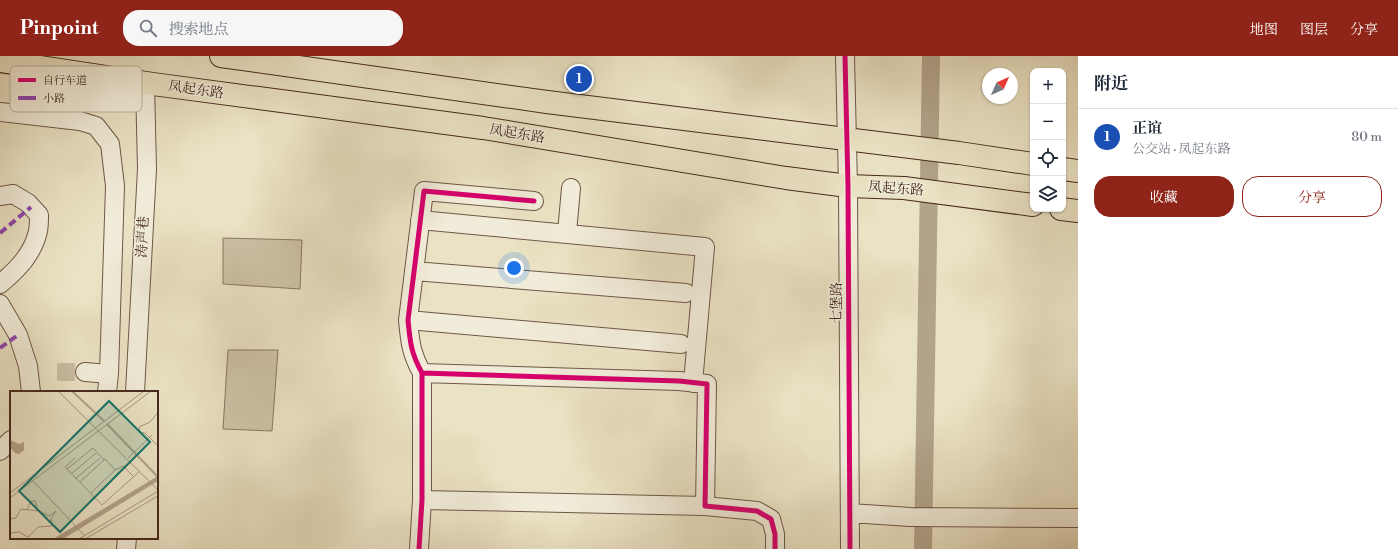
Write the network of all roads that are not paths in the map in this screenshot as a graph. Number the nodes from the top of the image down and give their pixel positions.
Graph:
1 (221, 56) edge
2 (845, 56) edge
3 (0, 61) edge
4 (33, 66) edge
5 (142, 83) edge
6 (145, 83) junction
7 (0, 112) edge
8 (847, 140) junction
9 (1030, 164) edge
10 (1066, 169) edge
11 (1078, 171) edge
12 (848, 186) junction
13 (571, 188) dead end
14 (0, 196) edge
15 (534, 201) dead end
16 (1030, 205) edge
17 (1066, 210) edge
18 (1078, 212) edge
19 (420, 220) junction
20 (567, 234) junction
21 (414, 271) junction
22 (0, 284) edge
23 (686, 293) dead end
24 (0, 304) edge
25 (408, 320) junction
26 (681, 344) dead end
27 (85, 372) tunnel mouth
28 (422, 373) junction
29 (109, 374) junction
30 (693, 383) junction
31 (31, 391) edge
32 (107, 391) edge
33 (135, 391) edge
34 (10, 441) edge
35 (0, 451) edge
36 (422, 500) junction
37 (705, 506) junction
38 (850, 513) junction
39 (1078, 518) edge
40 (127, 539) edge
41 (126, 549) edge
42 (419, 549) edge
43 (774, 549) edge
44 (850, 549) edge

1 - 8 main road
2 - 8 street, 七堡路
3 - 4 main road, 凤起东路
5 - 6 main road, 凤起东路
6 - 12 main road, 凤起东路
6 - 33 street, 涛声巷
7 - 29 street
8 - 9 main road
8 - 12 street, 七堡路
10 - 11 main road
12 - 16 main road, 凤起东路
12 - 38 street, 七堡路
13 - 20 street
14 - 22 street
15 - 19 street
17 - 18 main road
19 - 20 street
19 - 21 street
20 - 30 street
21 - 23 street
21 - 25 street
24 - 31 street
25 - 26 street
25 - 28 street
27 - 29 street
28 - 30 street
28 - 36 street
29 - 32 street
30 - 37 street
34 - 35 street
36 - 37 street
36 - 42 street
37 - 43 street
38 - 39 street
38 - 44 street, 七堡路
40 - 41 street

